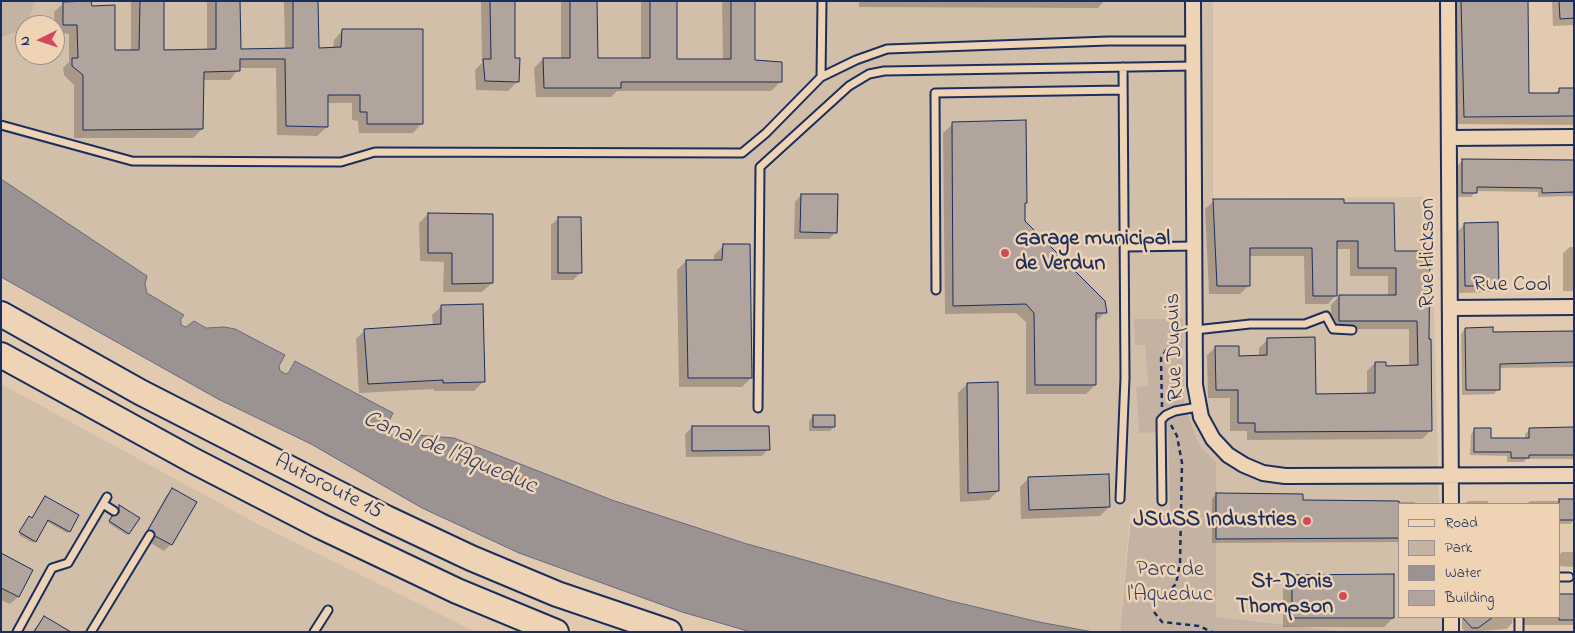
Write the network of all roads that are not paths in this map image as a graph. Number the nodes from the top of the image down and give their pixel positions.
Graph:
1 (822, 1) edge
2 (1193, 1) edge
3 (1448, 1) edge
4 (1193, 41) junction
5 (1194, 66) junction
6 (1122, 67) junction
7 (821, 77) junction
8 (1123, 90) junction
9 (1, 124) edge
10 (1574, 137) edge
11 (1449, 138) junction
12 (1195, 246) junction
13 (1125, 247) junction
14 (936, 290) dead end
15 (1574, 307) edge
16 (1450, 308) junction
17 (1, 314) edge
18 (1195, 330) junction
19 (1352, 330) dead end
20 (1, 355) edge
21 (1198, 407) junction
22 (758, 408) dead end
23 (1574, 475) edge
24 (1451, 476) junction
25 (107, 496) dead end
26 (1120, 499) dead end
27 (1162, 501) dead end
28 (1451, 503) edge
29 (103, 504) junction
30 (114, 511) dead end
31 (150, 535) dead end
32 (1560, 577) edge
33 (1569, 577) dead end
34 (328, 610) dead end
35 (1451, 618) edge
36 (1519, 618) edge
37 (17, 632) edge
38 (90, 632) edge
39 (314, 632) edge
40 (556, 632) edge
41 (669, 632) edge
42 (1452, 632) edge
43 (1519, 632) edge

1 - 7 lane
2 - 4 street, Rue Dupuis
3 - 11 street, Rue Hickson
4 - 5 street, Rue Dupuis
4 - 7 lane
5 - 6 lane
5 - 12 street, Rue Dupuis
6 - 8 lane
6 - 22 lane
7 - 9 lane
8 - 13 lane
8 - 14 lane
10 - 11 street
11 - 16 street, Rue Hickson
12 - 13 lane
12 - 18 street, Rue Dupuis
13 - 26 lane
15 - 16 street, Rue Cool
16 - 24 street, Rue Hickson
17 - 41 highway, Autoroute 15
18 - 19 lane
18 - 21 street, Rue Dupuis
20 - 40 highway, Autoroute 15
21 - 24 street, Rue Dupuis
21 - 27 lane
23 - 24 street, Rue Dupuis
24 - 28 street, Rue Hickson
25 - 29 lane
29 - 30 lane
29 - 37 lane
31 - 38 lane
32 - 33 lane
34 - 39 lane
35 - 42 street
36 - 43 lane

